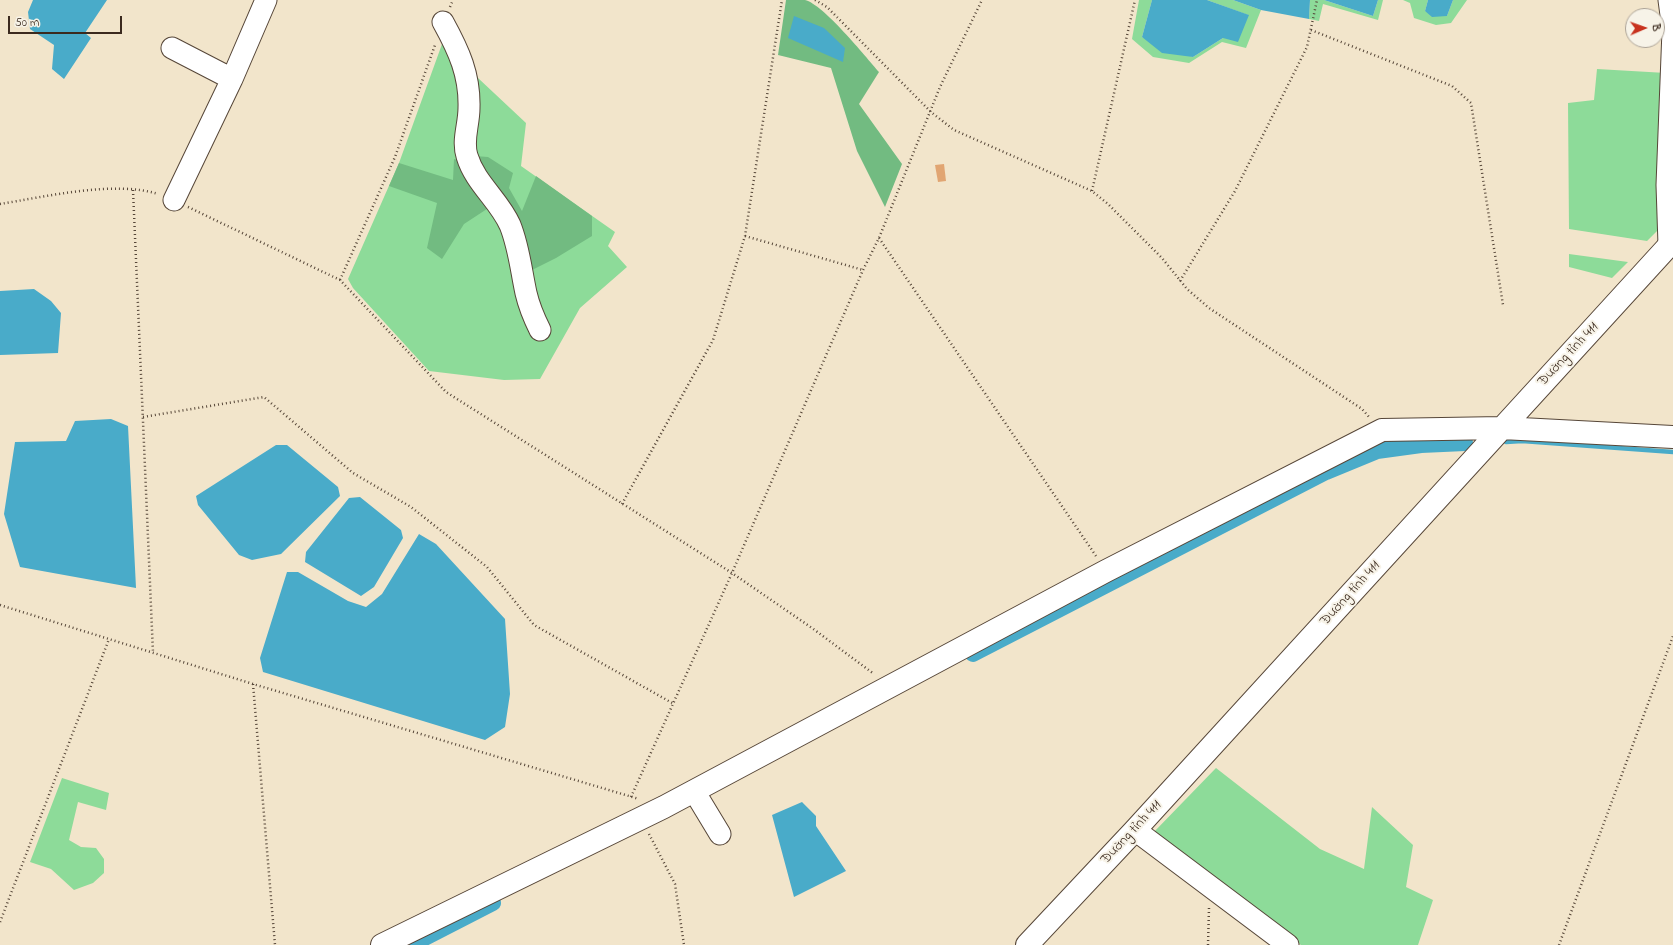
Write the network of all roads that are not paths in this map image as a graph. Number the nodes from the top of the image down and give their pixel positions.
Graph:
1 (266, 0) edge
2 (1669, 0) edge
3 (443, 22) road end
4 (172, 48) dead end
5 (232, 79) junction
6 (174, 200) road end
7 (1671, 243) edge
8 (540, 330) dead end
9 (1502, 428) junction
10 (1673, 438) edge
11 (697, 797) junction
12 (1135, 830) junction
13 (720, 834) dead end
14 (382, 945) edge
15 (1027, 945) edge
16 (1288, 945) edge

1 - 5 street
2 - 7 street
3 - 8 street
4 - 5 street
5 - 6 street
7 - 9 main road, Đường tỉnh 411
9 - 10 main road
9 - 11 main road
9 - 12 main road, Đường tỉnh 411
11 - 13 street
11 - 14 main road
12 - 15 main road, Đường tỉnh 411
12 - 16 street

